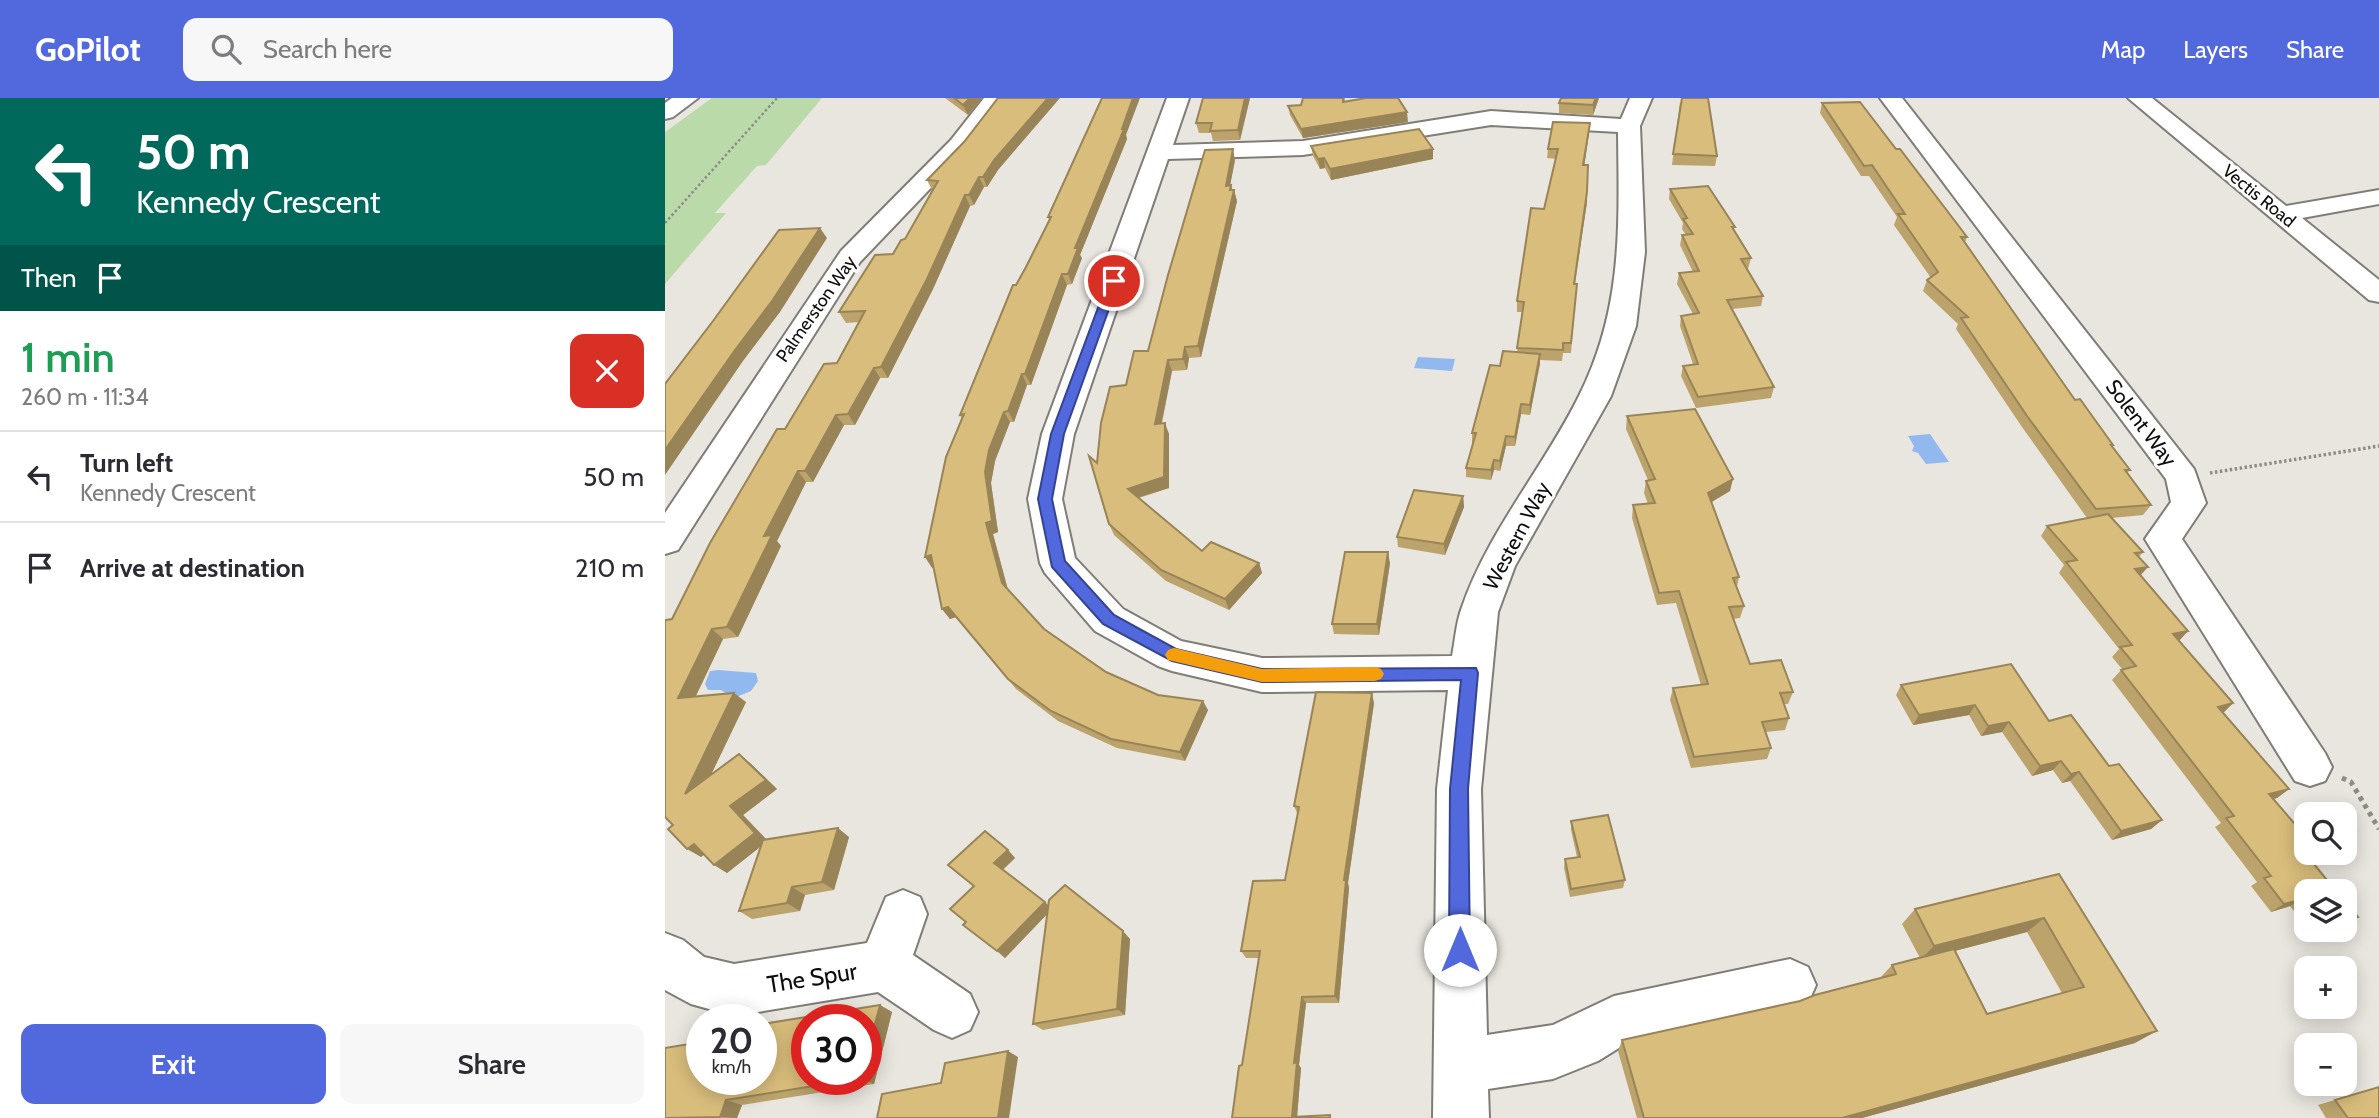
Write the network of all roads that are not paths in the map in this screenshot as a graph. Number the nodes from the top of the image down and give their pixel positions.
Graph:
1 (687, 98) edge
2 (996, 98) edge
3 (1178, 98) edge
4 (1891, 98) edge
5 (2139, 98) edge
6 (665, 112) edge
7 (1635, 112) edge
8 (1160, 152) junction
9 (2379, 197) edge
10 (2282, 214) junction
11 (2379, 294) edge
12 (665, 541) edge
13 (1470, 673) junction
14 (2309, 767) road end
15 (903, 915) dead end
16 (665, 958) edge
17 (884, 966) junction
18 (1790, 985) dead end
19 (952, 1012) dead end
20 (1460, 1066) junction
21 (1461, 1118) edge

1 - 6 street
2 - 12 street, Palmerston Way
3 - 8 street
4 - 14 street, Solent Way
5 - 10 street, Vectis Road
7 - 8 street
7 - 13 street, Western Way
8 - 13 street
9 - 10 street
10 - 11 street, Vectis Road
13 - 20 street, Western Way
15 - 17 street
16 - 17 street, The Spur
17 - 19 street
18 - 20 street
20 - 21 street, Western Way

